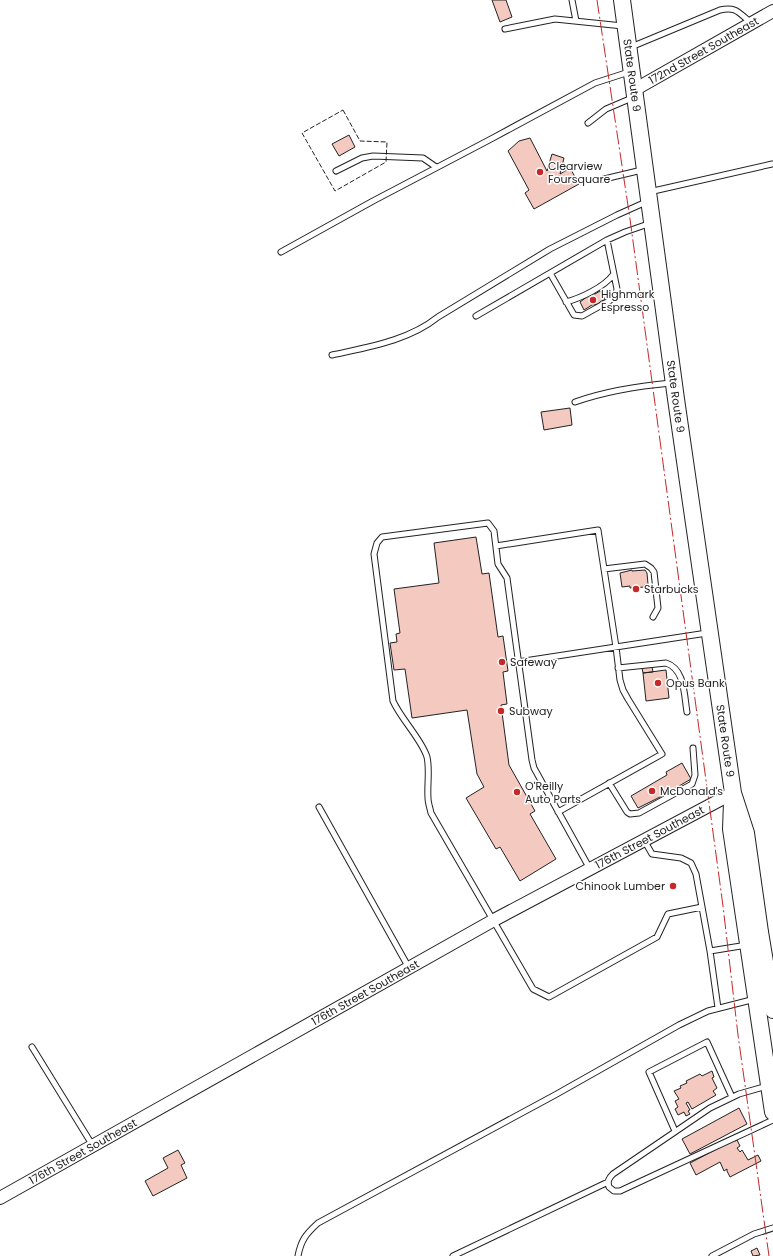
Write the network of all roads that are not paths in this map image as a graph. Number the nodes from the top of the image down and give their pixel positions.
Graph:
1 (572, 0) edge
2 (622, 0) edge
3 (773, 11) edge
4 (576, 21) junction
5 (751, 23) junction
6 (626, 26) junction
7 (505, 29) dead end
8 (629, 48) junction
9 (632, 71) junction
10 (635, 93) junction
11 (588, 123) dead end
12 (772, 164) edge
13 (436, 167) junction
14 (645, 169) junction
15 (336, 171) dead end
16 (600, 180) dead end
17 (649, 196) junction
18 (652, 222) junction
19 (607, 240) junction
20 (281, 252) dead end
21 (550, 273) junction
22 (613, 275) junction
23 (566, 302) junction
24 (476, 316) dead end
25 (332, 355) dead end
26 (674, 382) junction
27 (574, 402) dead end
28 (496, 546) junction
29 (604, 569) junction
30 (653, 616) dead end
31 (710, 632) junction
32 (616, 647) junction
33 (518, 662) junction
34 (618, 668) junction
35 (687, 712) dead end
36 (693, 748) dead end
37 (609, 783) junction
38 (733, 793) junction
39 (319, 807) dead end
40 (558, 812) junction
41 (644, 840) junction
42 (590, 869) junction
43 (702, 907) junction
44 (494, 920) junction
45 (748, 944) junction
46 (710, 952) junction
47 (409, 968) junction
48 (756, 999) junction
49 (718, 1008) junction
50 (773, 1010) edge
51 (32, 1047) dead end
52 (769, 1086) junction
53 (732, 1097) junction
54 (773, 1112) edge
55 (773, 1120) edge
56 (675, 1131) junction
57 (93, 1146) junction
58 (608, 1182) junction
59 (0, 1198) edge
60 (773, 1228) edge
61 (298, 1256) edge
62 (452, 1256) edge
63 (712, 1256) edge

1 - 4 lane
2 - 6 main road, State Route 9
3 - 5 street, 172nd Street Southeast
4 - 6 lane
4 - 7 lane
5 - 8 lane
5 - 10 street, 172nd Street Southeast
6 - 8 main road, State Route 9
8 - 9 main road, State Route 9
9 - 10 main road, State Route 9
9 - 13 lane
10 - 11 lane
10 - 14 main road, State Route 9
12 - 17 lane
13 - 15 lane
13 - 20 lane
14 - 16 lane
14 - 17 main road, State Route 9
17 - 18 main road, State Route 9
17 - 25 lane
18 - 19 lane
18 - 26 main road, State Route 9
19 - 21 lane
19 - 22 lane
21 - 23 lane
21 - 24 lane
22 - 23 lane
22 - 23 lane
26 - 27 lane
26 - 31 main road, State Route 9
28 - 29 lane
28 - 33 lane
28 - 44 lane
29 - 30 lane
29 - 32 lane
31 - 32 lane
31 - 38 main road, State Route 9
32 - 33 lane
32 - 34 lane
33 - 40 lane
34 - 35 lane
34 - 37 lane
36 - 37 lane
37 - 40 lane
38 - 41 street, 176th Street Southeast
38 - 45 main road, State Route 9
38 - 50 main road, State Route 9
39 - 47 lane
40 - 42 lane
41 - 42 street, 176th Street Southeast
41 - 43 lane
42 - 44 street, 176th Street Southeast
43 - 44 lane
43 - 46 lane
44 - 47 street, 176th Street Southeast
45 - 46 lane
45 - 48 main road, State Route 9
46 - 49 lane
47 - 57 street, 176th Street Southeast
48 - 49 lane
48 - 52 main road, State Route 9
49 - 61 lane
51 - 57 lane
52 - 53 lane
52 - 54 main road, State Route 9
53 - 56 lane
53 - 56 lane
55 - 58 lane
56 - 58 lane
57 - 59 street, 176th Street Southeast
58 - 62 lane
60 - 63 lane

